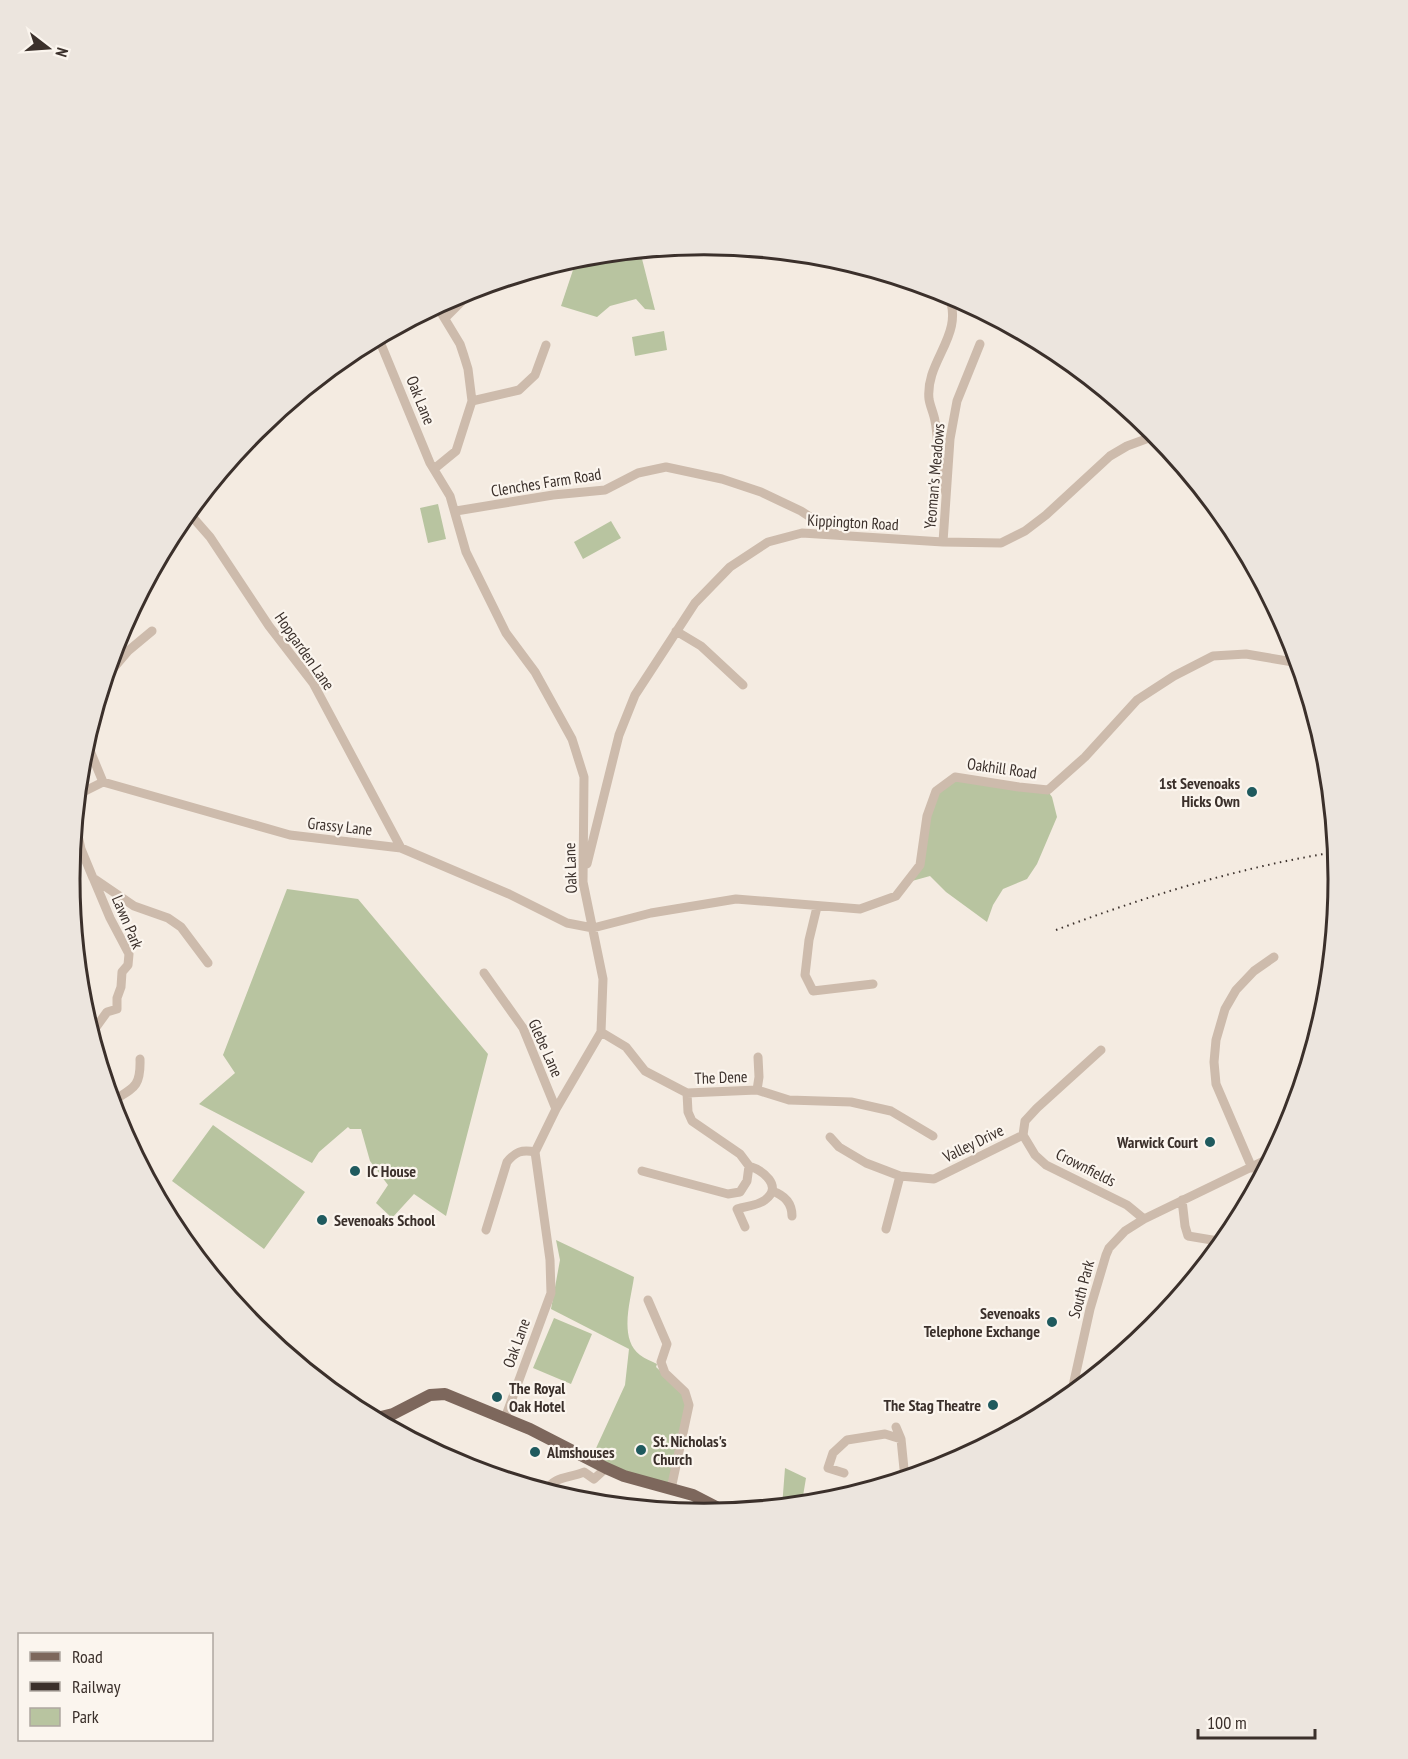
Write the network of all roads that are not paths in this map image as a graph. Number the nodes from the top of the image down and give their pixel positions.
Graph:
1 (456, 307) edge
2 (953, 307) edge
3 (442, 313) edge
4 (445, 318) junction
5 (980, 344) dead end
6 (382, 345) edge
7 (546, 345) dead end
8 (472, 401) junction
9 (1147, 439) edge
10 (434, 469) junction
11 (946, 494) junction
12 (456, 511) junction
13 (195, 519) edge
14 (838, 536) junction
15 (943, 542) junction
16 (152, 631) dead end
17 (676, 631) junction
18 (120, 661) edge
19 (1288, 661) edge
20 (744, 685) dead end
21 (92, 755) edge
22 (103, 782) junction
23 (86, 790) edge
24 (81, 848) edge
25 (401, 848) junction
26 (93, 878) junction
27 (583, 882) junction
28 (817, 907) junction
29 (593, 928) junction
30 (1274, 957) dead end
31 (208, 963) dead end
32 (484, 973) dead end
33 (873, 984) dead end
34 (97, 1026) edge
35 (601, 1032) junction
36 (1101, 1050) dead end
37 (140, 1059) dead end
38 (762, 1063) dead end
39 (757, 1090) junction
40 (687, 1093) junction
41 (119, 1097) edge
42 (556, 1109) junction
43 (1023, 1135) junction
44 (933, 1136) dead end
45 (830, 1137) dead end
46 (535, 1152) junction
47 (655, 1163) dead end
48 (1260, 1164) edge
49 (749, 1166) junction
50 (1252, 1168) junction
51 (642, 1171) dead end
52 (652, 1174) junction
53 (900, 1176) junction
54 (772, 1191) junction
55 (1182, 1200) junction
56 (792, 1216) dead end
57 (1144, 1219) junction
58 (745, 1227) dead end
59 (887, 1229) dead end
60 (486, 1230) dead end
61 (1213, 1240) edge
62 (648, 1300) dead end
63 (1074, 1382) edge
64 (385, 1416) edge
65 (505, 1418) junction
66 (896, 1427) dead end
67 (901, 1439) junction
68 (606, 1468) junction
69 (904, 1471) edge
70 (844, 1473) dead end
71 (549, 1485) edge
72 (671, 1489) junction
73 (710, 1504) edge

1 - 4 street
2 - 11 street
3 - 4 street
4 - 8 street
5 - 11 street, Yeoman's Meadows
6 - 10 street, Oak Lane
7 - 8 street
8 - 10 street
9 - 15 street, Kippington Road
10 - 12 street, Oak Lane
11 - 15 street, Yeoman's Meadows
12 - 14 street, Clenches Farm Road
12 - 27 street, Oak Lane
13 - 25 street, Hopgarden Lane
14 - 15 street, Kippington Road
14 - 17 street, Kippington Road
16 - 18 street
17 - 20 street
17 - 27 street, Kippington Road
19 - 28 street, Oakhill Road
21 - 22 street
22 - 23 street
22 - 25 street, Grassy Lane
24 - 26 street
25 - 29 street, Grassy Lane
26 - 31 street
26 - 34 street, Lawn Park
27 - 29 street, Oak Lane
28 - 29 street, Oakhill Road
28 - 33 street
29 - 35 street, Oak Lane
30 - 50 street
32 - 42 street, Glebe Lane
35 - 40 street, The Dene
35 - 42 street, Oak Lane
36 - 43 street, Valley Drive
37 - 41 street
38 - 39 street
39 - 40 street, The Dene
39 - 44 street, The Dene
40 - 49 street
42 - 46 street, Oak Lane
43 - 53 street, Valley Drive
43 - 57 street, Crownfields
45 - 53 street, Valley Drive
46 - 60 street
46 - 65 street, Oak Lane
47 - 52 street
48 - 50 street, South Park
49 - 52 street
49 - 54 street
50 - 55 street, South Park
51 - 52 street
53 - 59 street
54 - 56 street
54 - 58 street
55 - 57 street, South Park
55 - 61 street
57 - 63 street, South Park
62 - 72 street
64 - 65 main road
65 - 68 main road
66 - 67 street
67 - 69 street
67 - 70 street
68 - 71 street
68 - 72 main road
72 - 73 main road

